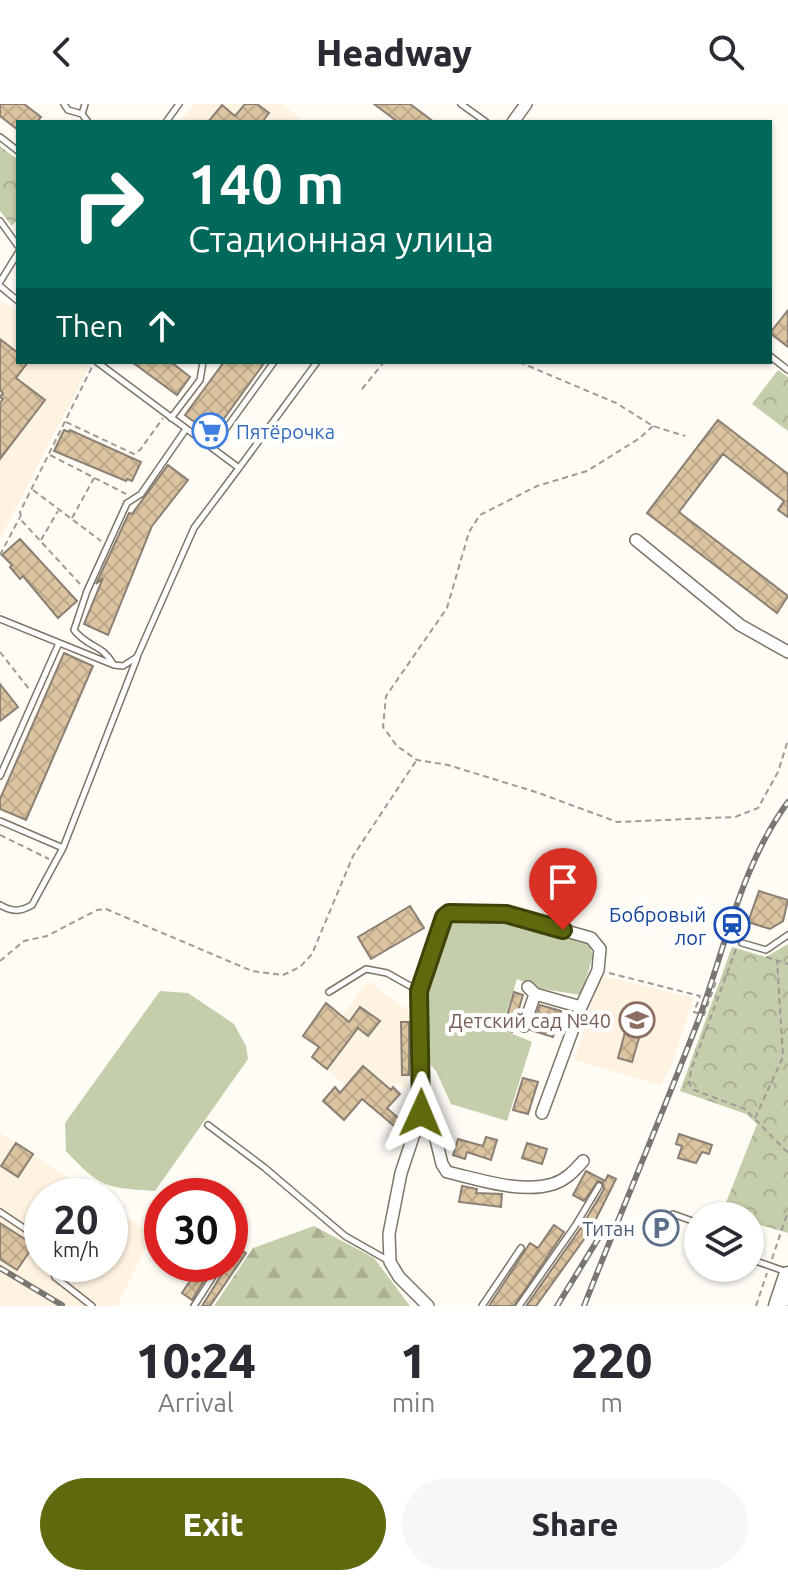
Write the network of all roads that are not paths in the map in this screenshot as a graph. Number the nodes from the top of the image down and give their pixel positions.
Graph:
1 (64, 104) edge
2 (85, 104) edge
3 (461, 104) edge
4 (82, 114) junction
5 (86, 120) edge
6 (483, 120) edge
7 (0, 137) edge
8 (16, 149) edge
9 (0, 221) edge
10 (16, 243) edge
11 (16, 256) edge
12 (0, 284) edge
13 (16, 299) edge
14 (772, 358) edge
15 (99, 364) edge
16 (203, 364) edge
17 (273, 364) edge
18 (316, 364) edge
19 (788, 370) edge
20 (168, 416) junction
21 (186, 429) junction
22 (212, 448) junction
23 (239, 468) junction
24 (636, 540) dead end
25 (0, 619) edge
26 (59, 643) junction
27 (788, 652) edge
28 (137, 657) junction
29 (114, 665) junction
30 (0, 776) edge
31 (0, 821) edge
32 (63, 848) junction
33 (0, 905) edge
34 (788, 935) edge
35 (742, 943) road end
36 (419, 991) junction
37 (329, 992) dead end
38 (581, 1007) junction
39 (524, 1026) dead end
40 (421, 1113) junction
41 (542, 1113) dead end
42 (208, 1125) dead end
43 (583, 1161) dead end
44 (599, 1186) dead end
45 (0, 1212) edge
46 (673, 1214) dead end
47 (684, 1218) edge
48 (24, 1228) edge
49 (521, 1248) dead end
50 (390, 1262) junction
51 (764, 1265) edge
52 (788, 1274) edge
53 (61, 1282) edge
54 (209, 1282) edge
55 (92, 1306) edge
56 (194, 1306) edge
57 (428, 1306) edge
58 (482, 1306) edge
59 (519, 1306) edge
60 (778, 1306) edge

1 - 4 lane
2 - 4 lane
3 - 6 lane
4 - 5 lane
7 - 8 lane
9 - 10 lane
11 - 12 lane
12 - 13 lane
14 - 19 lane
15 - 20 lane
16 - 20 lane
17 - 22 lane
18 - 23 lane
20 - 21 lane
21 - 22 lane
21 - 29 lane
22 - 23 lane
23 - 28 lane
24 - 27 street
25 - 26 lane
26 - 29 lane
26 - 30 lane
28 - 29 lane
28 - 32 lane
31 - 32 lane
32 - 33 lane
34 - 35 lane
36 - 37 lane
36 - 38 street
36 - 40 street
38 - 39 street
38 - 41 street
40 - 43 street
40 - 50 street
42 - 50 lane
44 - 59 lane
45 - 48 lane
46 - 47 lane
49 - 58 lane
50 - 57 street
51 - 52 lane
52 - 60 highway
53 - 55 lane
54 - 56 lane

